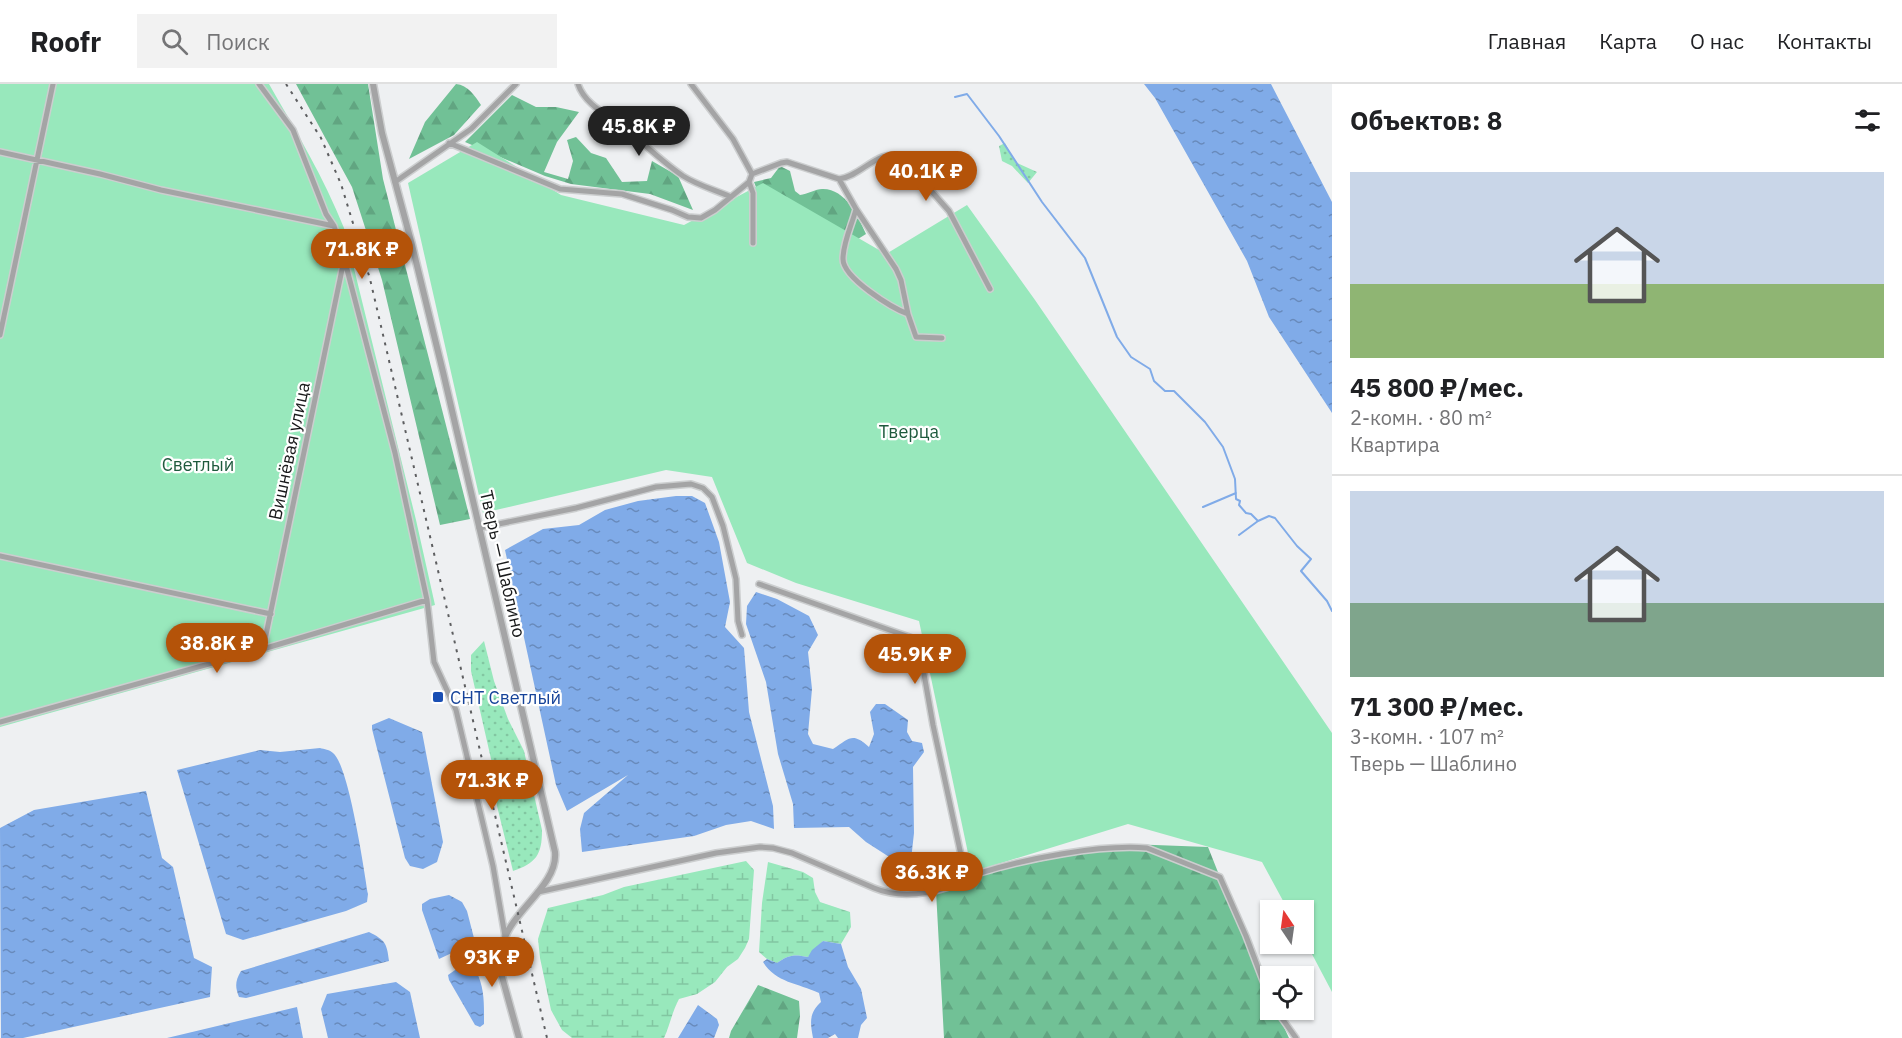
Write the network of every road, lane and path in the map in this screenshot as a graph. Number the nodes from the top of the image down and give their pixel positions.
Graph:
1 (53, 84) edge
2 (259, 84) edge
3 (373, 84) edge
4 (516, 84) edge
5 (578, 84) edge
6 (691, 84) edge
7 (449, 143) junction
8 (0, 153) edge
9 (36, 160) junction
10 (752, 174) junction
11 (839, 179) junction
12 (395, 182) junction
13 (749, 182) junction
14 (731, 197) junction
15 (856, 209) junction
16 (334, 226) junction
17 (753, 243) dead end
18 (344, 258) junction
19 (990, 289) dead end
20 (908, 314) junction
21 (0, 335) edge
22 (942, 338) dead end
23 (479, 528) junction
24 (0, 556) edge
25 (759, 584) dead end
26 (427, 600) junction
27 (271, 614) junction
28 (742, 635) dead end
29 (263, 649) junction
30 (0, 722) edge
31 (959, 883) junction
32 (538, 892) junction
33 (505, 936) junction
34 (1260, 973) edge
35 (1283, 1020) edge
36 (519, 1038) edge
37 (1296, 1038) edge

1 - 9 street
2 - 16 street
3 - 12 street, Тверь — Шаблино
4 - 7 street
5 - 14 street
6 - 10 street
7 - 12 street
7 - 14 street
8 - 9 street
9 - 16 street
9 - 21 street
10 - 11 street
10 - 13 street
11 - 15 street
11 - 19 street
12 - 23 street, Тверь — Шаблино
13 - 14 street
13 - 17 street
15 - 20 street
15 - 20 street
16 - 18 street
18 - 26 street
18 - 27 street, Вишнёвая улица
20 - 22 street
23 - 28 street
23 - 32 street, Тверь — Шаблино
24 - 27 street
25 - 31 street
26 - 29 street
26 - 33 street
27 - 29 street, Вишнёвая улица
29 - 30 street
31 - 32 street
31 - 34 street
32 - 33 street, Тверь — Шаблино
33 - 36 street, Тверь — Шаблино
35 - 37 street

